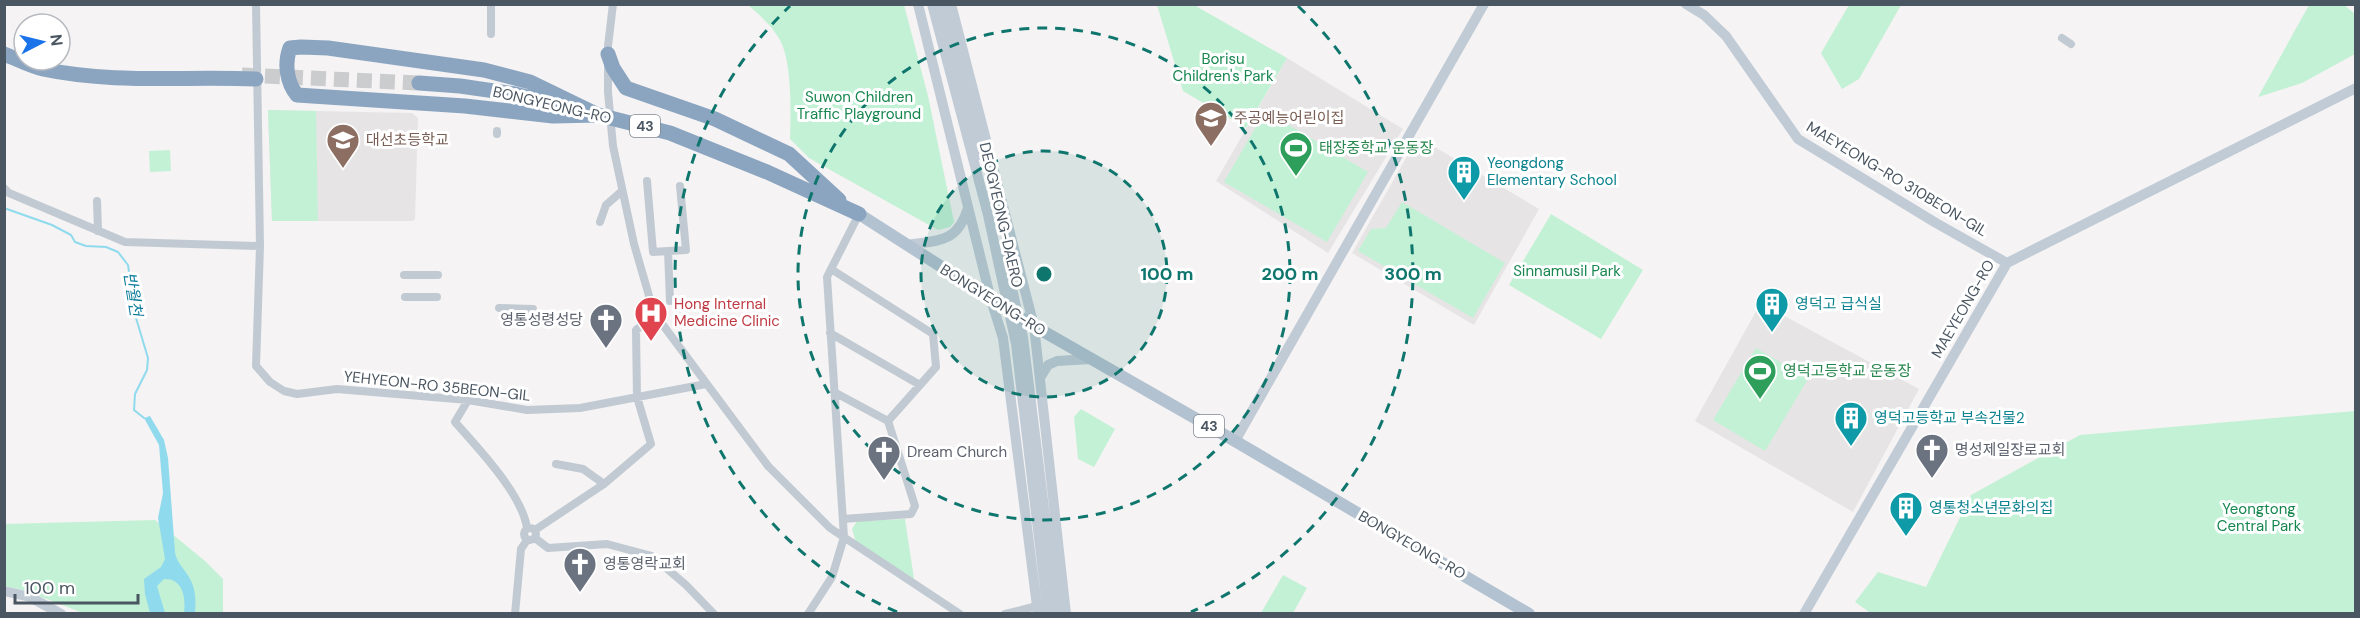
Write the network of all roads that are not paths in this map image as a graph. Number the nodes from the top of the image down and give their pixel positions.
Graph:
1 (256, 4) edge
2 (491, 4) edge
3 (613, 4) edge
4 (918, 4) edge
5 (932, 4) edge
6 (941, 4) edge
7 (951, 4) edge
8 (1484, 4) edge
9 (1686, 4) edge
10 (491, 34) dead end
11 (2062, 38) dead end
12 (2071, 44) dead end
13 (4, 54) edge
14 (608, 54) junction
15 (255, 79) junction
16 (418, 83) tunnel mouth
17 (2355, 88) edge
18 (598, 115) junction
19 (647, 181) dead end
20 (680, 186) dead end
21 (4, 188) edge
22 (622, 191) junction
23 (97, 201) dead end
24 (968, 208) junction
25 (854, 212) junction
26 (600, 222) dead end
27 (98, 231) junction
28 (906, 245) junction
29 (260, 246) junction
30 (668, 251) junction
31 (2007, 263) junction
32 (831, 269) junction
33 (404, 275) dead end
34 (438, 275) dead end
35 (405, 297) dead end
36 (437, 297) dead end
37 (991, 300) junction
38 (670, 301) dead end
39 (499, 308) dead end
40 (533, 309) dead end
41 (656, 315) junction
42 (1034, 327) junction
43 (831, 333) junction
44 (1091, 359) junction
45 (1040, 378) junction
46 (706, 384) junction
47 (920, 385) junction
48 (834, 392) junction
49 (637, 397) junction
50 (468, 400) junction
51 (888, 421) junction
52 (1235, 441) junction
53 (556, 464) dead end
54 (604, 484) junction
55 (843, 519) junction
56 (531, 534) junction
57 (844, 537) junction
58 (4, 591) edge
59 (1037, 610) edge
60 (61, 614) edge
61 (515, 614) edge
62 (714, 614) edge
63 (808, 614) edge
64 (960, 614) edge
65 (1005, 614) edge
66 (1048, 614) edge
67 (1057, 614) edge
68 (1066, 614) edge
69 (1529, 614) edge
70 (1804, 614) edge

1 - 15 street, YEHYEON-RO 35BEON-GIL
2 - 10 street
3 - 14 street
4 - 24 main road
5 - 66 main road, DEOGYEONG-DAERO
6 - 67 main road, DEOGYEONG-DAERO
7 - 42 main road
8 - 52 main road
9 - 31 main road, MAEYEONG-RO 310BEON-GIL
11 - 12 street
13 - 15 highway
14 - 22 street
14 - 25 highway
15 - 29 street, YEHYEON-RO 35BEON-GIL
16 - 18 highway, BONGYEONG-RO / 43
17 - 31 main road, MAEYEONG-RO
18 - 18 highway
18 - 25 highway, BONGYEONG-RO / 43
19 - 30 street
20 - 30 street
21 - 27 street
22 - 26 street
22 - 41 street
23 - 27 street
24 - 28 main road
24 - 37 main road
25 - 28 main road, BONGYEONG-RO / 43
25 - 32 street
27 - 29 street
28 - 37 main road, BONGYEONG-RO / 43
29 - 50 street, YEHYEON-RO 35BEON-GIL
30 - 38 street
31 - 70 main road, MAEYEONG-RO
32 - 43 street
32 - 47 street
33 - 34 street
35 - 36 street
37 - 42 main road, BONGYEONG-RO / 43
37 - 59 main road
39 - 40 street
41 - 46 street
41 - 49 street
42 - 44 main road, BONGYEONG-RO / 43
42 - 45 main road
43 - 47 street
43 - 48 street
44 - 45 main road
44 - 52 main road, BONGYEONG-RO / 43
45 - 68 main road
46 - 49 street, YEHYEON-RO 35BEON-GIL
46 - 57 street
47 - 51 street
48 - 51 street
48 - 55 street
49 - 50 street, YEHYEON-RO 35BEON-GIL
49 - 54 street
50 - 56 street
51 - 55 street
52 - 69 main road, BONGYEONG-RO / 43
53 - 54 street
54 - 56 street
55 - 57 street
56 - 61 street
56 - 62 street
57 - 63 street
57 - 64 street
58 - 60 main road
59 - 65 street

